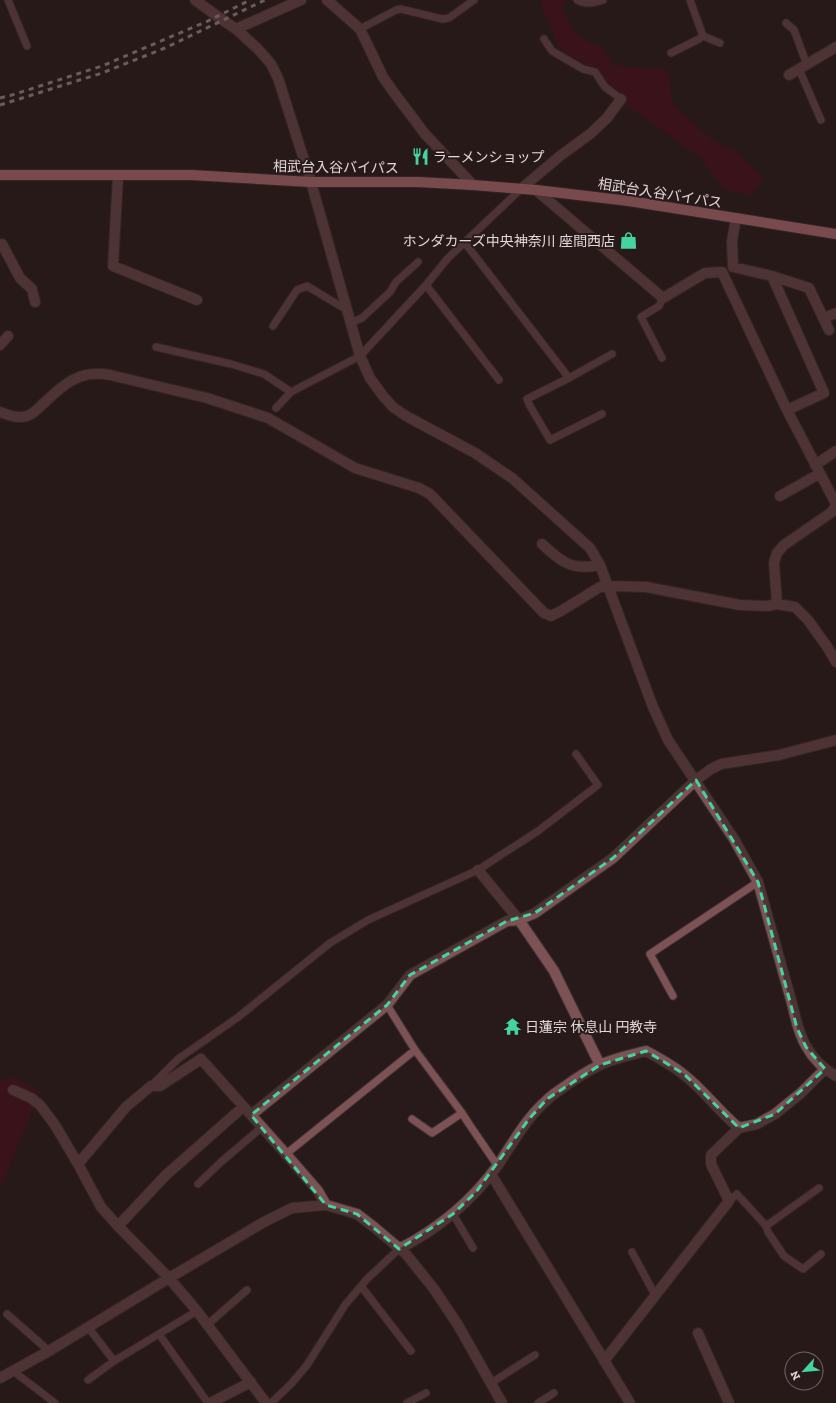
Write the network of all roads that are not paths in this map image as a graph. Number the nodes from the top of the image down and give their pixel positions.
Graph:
1 (8, 0) edge
2 (195, 0) edge
3 (301, 0) edge
4 (327, 0) edge
5 (474, 0) edge
6 (577, 0) edge
7 (603, 0) edge
8 (690, 0) edge
9 (786, 23) dead end
10 (236, 29) junction
11 (360, 30) junction
12 (703, 36) junction
13 (544, 38) dead end
14 (720, 43) dead end
15 (27, 46) dead end
16 (836, 47) edge
17 (671, 53) dead end
18 (803, 67) junction
19 (789, 75) dead end
20 (621, 98) joint
21 (821, 120) dead end
22 (0, 175) edge
23 (118, 176) junction
24 (311, 182) junction
25 (473, 185) junction
26 (522, 188) junction
27 (536, 190) junction
28 (736, 218) junction
29 (836, 234) edge
30 (465, 243) junction
31 (0, 245) edge
32 (418, 262) dead end
33 (772, 276) junction
34 (426, 285) junction
35 (662, 298) junction
36 (197, 300) dead end
37 (35, 302) dead end
38 (347, 310) junction
39 (836, 313) edge
40 (824, 318) junction
41 (350, 323) junction
42 (273, 326) dead end
43 (830, 330) dead end
44 (8, 336) dead end
45 (0, 345) edge
46 (156, 347) dead end
47 (612, 354) dead end
48 (360, 356) junction
49 (662, 358) dead end
50 (568, 378) junction
51 (499, 380) dead end
52 (291, 392) junction
53 (276, 408) dead end
54 (788, 410) junction
55 (0, 412) edge
56 (602, 414) dead end
57 (836, 450) edge
58 (817, 469) junction
59 (780, 496) dead end
60 (542, 544) dead end
61 (600, 565) junction
62 (608, 586) junction
63 (777, 604) junction
64 (836, 662) edge
65 (836, 740) edge
66 (576, 754) dead end
67 (696, 780) junction
68 (478, 870) junction
69 (758, 882) junction
70 (519, 920) junction
71 (673, 996) dead end
72 (386, 1005) junction
73 (415, 1050) junction
74 (600, 1065) junction
75 (825, 1070) junction
76 (836, 1076) edge
77 (151, 1086) junction
78 (13, 1090) dead end
79 (243, 1107) junction
80 (462, 1112) junction
81 (251, 1115) junction
82 (412, 1119) dead end
83 (261, 1128) junction
84 (739, 1128) junction
85 (286, 1154) junction
86 (78, 1164) junction
87 (498, 1165) junction
88 (491, 1174) junction
89 (198, 1184) dead end
90 (819, 1188) dead end
91 (729, 1201) junction
92 (326, 1205) junction
93 (453, 1214) junction
94 (118, 1226) junction
95 (766, 1226) junction
96 (473, 1248) dead end
97 (399, 1249) junction
98 (632, 1252) dead end
99 (821, 1254) dead end
100 (169, 1278) junction
101 (361, 1286) junction
102 (247, 1290) dead end
103 (655, 1295) junction
104 (197, 1311) junction
105 (7, 1314) dead end
106 (207, 1325) junction
107 (88, 1327) junction
108 (698, 1333) dead end
109 (159, 1334) junction
110 (48, 1351) junction
111 (411, 1351) dead end
112 (535, 1355) dead end
113 (604, 1360) junction
114 (114, 1361) junction
115 (4, 1374) edge
116 (88, 1380) dead end
117 (251, 1382) junction
118 (491, 1383) junction
119 (426, 1393) dead end
120 (554, 1393) dead end
121 (55, 1403) edge
122 (209, 1403) edge
123 (266, 1403) edge
124 (271, 1403) edge
125 (407, 1403) edge
126 (502, 1403) edge
127 (538, 1403) edge
128 (630, 1403) edge
129 (728, 1403) edge

1 - 15 lane
2 - 10 street
3 - 10 street
4 - 11 street
5 - 11 lane
6 - 7 lane
8 - 12 lane
9 - 18 lane
10 - 24 street
11 - 25 street
12 - 14 lane
12 - 17 lane
13 - 20 lane
16 - 18 street
18 - 19 street
18 - 21 lane
20 - 26 street
22 - 23 main road, 相武台入谷バイパス
23 - 24 main road, 相武台入谷バイパス
23 - 36 street
24 - 25 main road, 相武台入谷バイパス
24 - 38 street
25 - 26 main road, 相武台入谷バイパス
26 - 27 main road, 相武台入谷バイパス
26 - 30 lane
27 - 28 main road, 相武台入谷バイパス
27 - 35 street
28 - 29 main road, 相武台入谷バイパス
28 - 33 street
30 - 34 lane
30 - 50 lane
31 - 37 street
32 - 41 lane
33 - 40 street
33 - 54 street
34 - 48 lane
34 - 51 lane
35 - 49 lane
35 - 54 street
38 - 41 street
38 - 42 lane
39 - 40 street
40 - 43 street
41 - 48 street
44 - 45 street
46 - 52 lane
47 - 50 lane
48 - 52 lane
48 - 61 street
50 - 56 lane
52 - 53 lane
54 - 58 street
55 - 62 street
57 - 58 street
58 - 59 street
58 - 63 street
60 - 61 street
61 - 62 street
62 - 63 street
62 - 67 street
63 - 64 street
65 - 67 street
66 - 68 lane
67 - 69 street
67 - 70 street
68 - 70 street
68 - 77 lane
69 - 71 lane
69 - 75 street
70 - 72 street
70 - 74 street
72 - 73 lane
72 - 81 street
73 - 80 lane
73 - 85 lane
74 - 84 street
74 - 87 street
75 - 76 street
75 - 84 street
77 - 79 street
77 - 86 street
78 - 86 street
79 - 81 street
79 - 94 street
80 - 82 lane
80 - 87 lane
81 - 83 street
83 - 85 street
83 - 89 lane
84 - 91 street
85 - 92 street
86 - 94 street
87 - 88 street
88 - 93 street
88 - 113 street
90 - 95 lane
91 - 95 lane
91 - 103 street
92 - 97 street
92 - 100 street
93 - 96 lane
93 - 97 street
94 - 100 street
95 - 99 lane
97 - 101 lane
97 - 118 street
98 - 103 lane
100 - 104 street
100 - 107 street
101 - 111 lane
101 - 124 lane
102 - 106 lane
103 - 113 street
104 - 106 street
104 - 109 lane
105 - 110 lane
106 - 117 street
107 - 110 street
107 - 114 lane
108 - 129 street
109 - 114 lane
109 - 122 lane
110 - 115 street
112 - 118 lane
113 - 128 street
114 - 116 lane
115 - 121 lane
117 - 122 street
117 - 123 street
118 - 126 street
119 - 125 lane
120 - 127 lane

